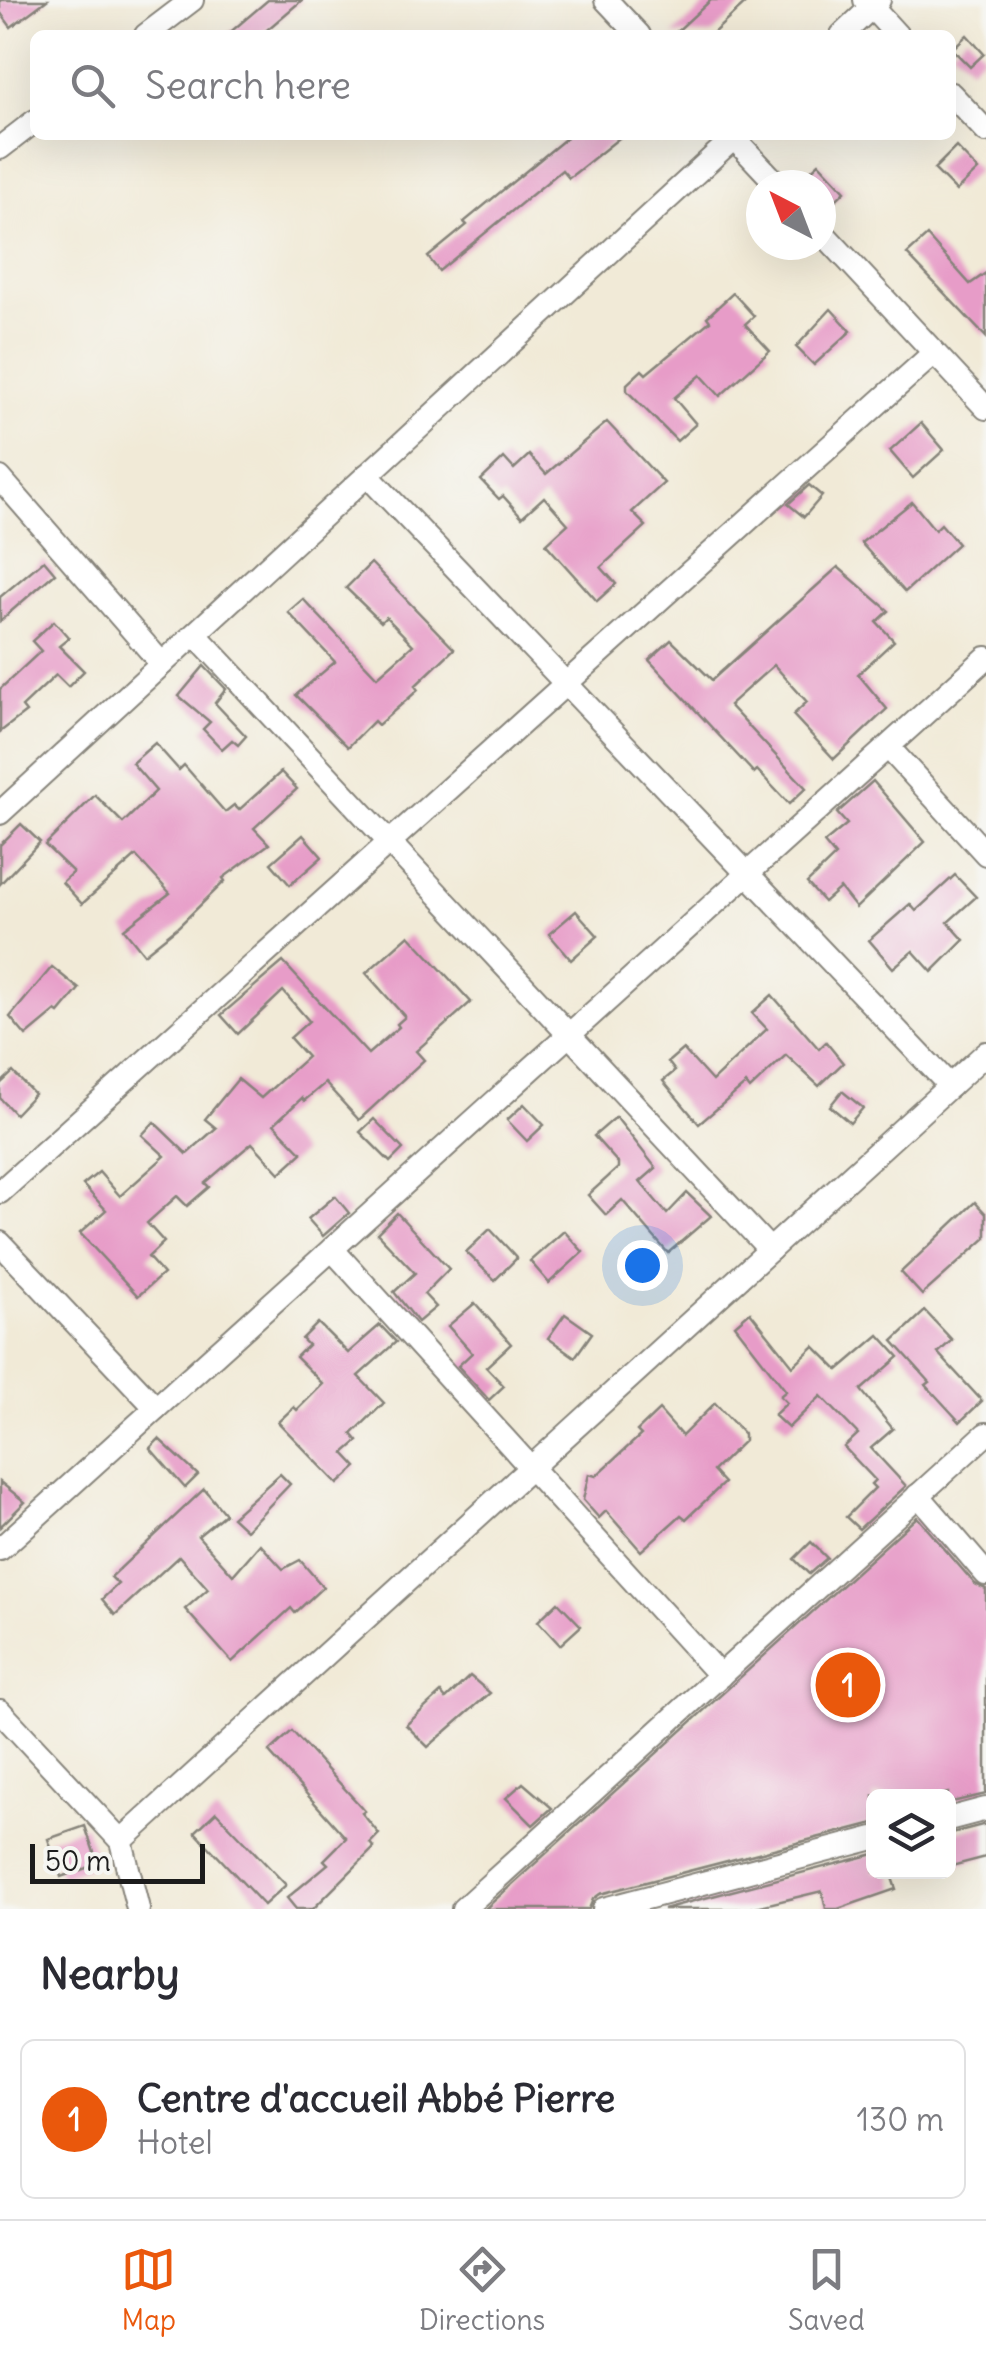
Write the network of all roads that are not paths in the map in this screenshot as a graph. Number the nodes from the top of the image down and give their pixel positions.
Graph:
1 (192, 0) edge
2 (606, 0) edge
3 (872, 2) edge
4 (153, 30) edge
5 (633, 30) edge
6 (847, 30) edge
7 (893, 30) edge
8 (956, 99) edge
9 (30, 125) edge
10 (986, 132) edge
11 (730, 140) edge
12 (738, 140) edge
13 (0, 148) edge
14 (765, 170) edge
15 (836, 247) edge
16 (934, 353) junction
17 (986, 408) edge
18 (368, 475) junction
19 (0, 478) edge
20 (195, 634) junction
21 (986, 658) edge
22 (162, 664) junction
23 (566, 684) junction
24 (888, 748) junction
25 (0, 814) edge
26 (389, 842) junction
27 (986, 854) edge
28 (747, 874) junction
29 (569, 1035) junction
30 (986, 1054) edge
31 (950, 1086) junction
32 (0, 1192) edge
33 (0, 1242) edge
34 (332, 1248) junction
35 (770, 1250) junction
36 (156, 1408) junction
37 (986, 1434) edge
38 (531, 1468) junction
39 (918, 1495) junction
40 (0, 1548) edge
41 (986, 1574) edge
42 (720, 1676) junction
43 (0, 1711) edge
44 (986, 1809) edge
45 (956, 1817) edge
46 (866, 1840) edge
47 (121, 1841) junction
48 (138, 1909) edge
49 (464, 1909) edge
50 (604, 1909) edge

1 - 4 street
2 - 5 street
3 - 6 street
3 - 7 street
8 - 10 street
9 - 13 street
11 - 18 street
12 - 14 street
15 - 16 street
16 - 17 street
16 - 23 street
18 - 20 street
18 - 23 street
19 - 22 street
20 - 22 street
20 - 26 street
21 - 24 street
22 - 25 street
23 - 26 street
23 - 28 street
24 - 27 street
24 - 28 street
26 - 29 street
26 - 32 street
28 - 29 street
28 - 31 street
29 - 34 street
29 - 35 street
30 - 31 street
31 - 35 street
33 - 36 street
34 - 36 street
34 - 38 street
35 - 38 street
36 - 40 street
37 - 39 street
38 - 42 street
38 - 47 street
39 - 41 street
39 - 42 street
42 - 49 street
43 - 47 street
44 - 45 street
46 - 50 street
47 - 48 street

